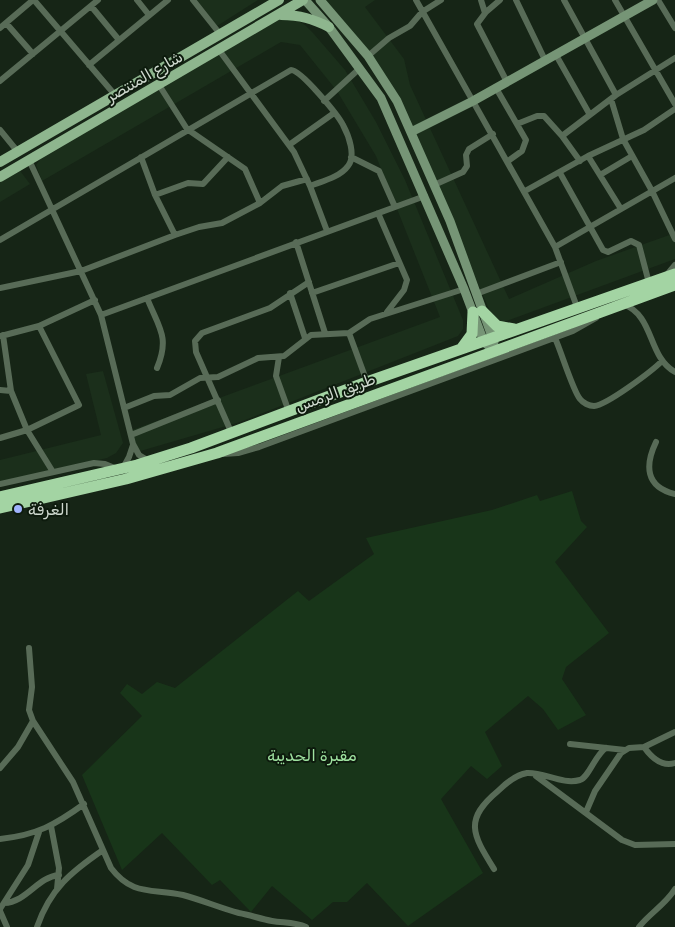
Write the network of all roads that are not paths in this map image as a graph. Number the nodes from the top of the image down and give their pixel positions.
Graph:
1 (34, 0) edge
2 (98, 0) edge
3 (137, 0) edge
4 (168, 0) edge
5 (194, 0) edge
6 (304, 0) edge
7 (320, 0) edge
8 (416, 0) edge
9 (441, 0) edge
10 (481, 0) edge
11 (500, 0) edge
12 (516, 0) edge
13 (564, 0) edge
14 (615, 0) edge
15 (653, 0) edge
16 (658, 0) edge
17 (276, 1) edge
18 (91, 6) junction
19 (422, 12) junction
20 (485, 13) junction
21 (149, 15) junction
22 (280, 15) junction
23 (624, 17) junction
24 (6, 23) junction
25 (0, 28) edge
26 (330, 28) junction
27 (675, 28) edge
28 (60, 31) junction
29 (220, 34) junction
30 (585, 39) junction
31 (119, 40) junction
32 (219, 50) junction
33 (33, 54) junction
34 (556, 54) junction
35 (368, 56) junction
36 (675, 58) edge
37 (545, 60) junction
38 (89, 65) junction
39 (360, 68) junction
40 (654, 70) junction
41 (0, 81) edge
42 (507, 82) junction
43 (159, 85) junction
44 (496, 88) junction
45 (251, 92) junction
46 (115, 95) junction
47 (614, 97) junction
48 (324, 101) junction
49 (473, 101) junction
50 (675, 104) edge
51 (675, 109) edge
52 (334, 113) junction
53 (590, 115) junction
54 (517, 124) junction
55 (0, 130) edge
56 (187, 130) junction
57 (410, 132) junction
58 (492, 134) junction
59 (562, 136) junction
60 (623, 139) junction
61 (289, 145) junction
62 (18, 152) junction
63 (228, 156) junction
64 (588, 156) junction
65 (632, 156) junction
66 (140, 157) junction
67 (351, 157) junction
68 (29, 160) junction
69 (508, 161) junction
70 (0, 162) edge
71 (580, 162) junction
72 (560, 173) junction
73 (600, 175) junction
74 (0, 177) edge
75 (307, 178) junction
76 (675, 178) edge
77 (434, 185) junction
78 (310, 186) junction
79 (652, 191) junction
80 (525, 192) junction
81 (155, 194) junction
82 (425, 196) junction
83 (260, 203) junction
84 (53, 207) junction
85 (395, 207) junction
86 (621, 209) junction
87 (378, 213) junction
88 (450, 222) junction
89 (590, 227) junction
90 (327, 231) junction
91 (175, 235) junction
92 (675, 239) edge
93 (0, 240) edge
94 (296, 242) junction
95 (555, 247) junction
96 (399, 262) junction
97 (561, 262) junction
98 (675, 264) edge
99 (81, 271) junction
100 (670, 275) edge
101 (309, 282) junction
102 (649, 283) junction
103 (675, 285) edge
104 (0, 288) edge
105 (464, 289) junction
106 (290, 293) junction
107 (312, 293) junction
108 (476, 294) junction
109 (644, 296) junction
110 (147, 298) junction
111 (95, 300) junction
112 (623, 304) junction
113 (577, 307) junction
114 (604, 311) junction
115 (387, 312) junction
116 (477, 312) junction
117 (640, 313) junction
118 (101, 315) junction
119 (40, 326) junction
120 (518, 329) junction
121 (325, 333) junction
122 (349, 333) junction
123 (2, 336) edge
124 (305, 338) junction
125 (555, 338) junction
126 (492, 346) junction
127 (462, 349) junction
128 (279, 357) junction
129 (662, 361) junction
130 (156, 368) dead end
131 (675, 372) edge
132 (208, 377) junction
133 (367, 382) junction
134 (0, 390) edge
135 (11, 391) junction
136 (218, 400) junction
137 (124, 408) junction
138 (289, 412) junction
139 (27, 430) junction
140 (232, 434) junction
141 (131, 435) junction
142 (0, 438) edge
143 (656, 442) dead end
144 (133, 444) junction
145 (217, 453) junction
146 (150, 461) junction
147 (120, 469) junction
148 (53, 472) junction
149 (0, 484) edge
150 (675, 494) edge
151 (0, 497) edge
152 (0, 508) edge
153 (29, 648) dead end
154 (33, 721) junction
155 (675, 732) edge
156 (570, 744) dead end
157 (644, 747) junction
158 (606, 748) junction
159 (624, 750) junction
160 (675, 763) edge
161 (0, 768) edge
162 (533, 773) junction
163 (84, 804) junction
164 (586, 812) junction
165 (51, 826) junction
166 (39, 832) junction
167 (0, 839) edge
168 (675, 844) edge
169 (104, 850) junction
170 (494, 869) dead end
171 (59, 875) junction
172 (675, 889) edge
173 (57, 890) junction
174 (4, 903) junction
175 (0, 910) edge
176 (7, 927) edge
177 (37, 927) edge
178 (306, 927) edge
179 (639, 927) edge

1 - 24 street
1 - 28 street
2 - 18 street
3 - 21 street
4 - 21 street
5 - 29 street
6 - 22 main road, شارع المنتصر
6 - 26 main road
7 - 35 main road
8 - 19 street
9 - 19 street
10 - 20 street
11 - 20 street
12 - 37 street
13 - 30 street
14 - 23 street
15 - 23 main road
16 - 27 street
17 - 29 main road, شارع المنتصر
18 - 28 street
18 - 31 street
19 - 35 street
19 - 49 street
20 - 42 street
21 - 31 street
22 - 26 main road
22 - 32 main road, شارع المنتصر
23 - 30 main road
23 - 40 street
24 - 25 street
24 - 33 street
26 - 39 main road
28 - 33 street
28 - 38 street
29 - 46 main road, شارع المنتصر
30 - 34 main road
30 - 47 street
31 - 38 street
32 - 43 main road, شارع المنتصر
32 - 45 street
33 - 41 street
34 - 37 main road
34 - 53 street
35 - 57 main road
36 - 40 street
37 - 42 main road
38 - 46 street
39 - 48 street
39 - 82 main road
40 - 47 street
40 - 50 street
42 - 44 main road
43 - 56 street
43 - 68 main road, شارع المنتصر
44 - 49 main road
44 - 54 street
45 - 48 street
45 - 56 street
45 - 61 street
46 - 62 main road, شارع المنتصر
47 - 53 street
47 - 60 street
48 - 52 street
49 - 57 main road
49 - 58 street
51 - 60 street
52 - 61 street
52 - 67 street
53 - 59 street
54 - 59 street
54 - 69 street
55 - 62 street
56 - 63 street
56 - 66 street
57 - 77 main road
58 - 69 street
58 - 77 street
59 - 71 street
60 - 64 street
60 - 65 street
61 - 75 street
62 - 70 main road, شارع المنتصر
63 - 81 street
63 - 83 street
64 - 71 street
64 - 73 street
65 - 73 street
65 - 79 street
66 - 81 street
66 - 84 street
67 - 78 street
67 - 85 street
68 - 74 main road, شارع المنتصر
68 - 84 street
69 - 80 street
71 - 72 street
72 - 80 street
72 - 89 street
73 - 86 street
75 - 78 street
75 - 83 street
76 - 79 street
77 - 88 main road
78 - 90 street
79 - 86 street
79 - 92 street
80 - 95 street
81 - 91 street
82 - 85 street
82 - 88 main road
82 - 105 main road
83 - 91 street
84 - 93 street
84 - 99 street
85 - 87 street
86 - 89 street
87 - 90 street
87 - 96 street
88 - 108 main road
89 - 95 street
89 - 102 street
90 - 94 street
91 - 99 street
94 - 101 street
94 - 110 street
95 - 97 street
96 - 107 street
96 - 115 street
97 - 108 street
97 - 113 street
98 - 100 street
99 - 104 street
99 - 111 street
100 - 102 highway, طريق الرمس
101 - 106 street
101 - 107 street
102 - 113 highway, طريق الرمس
103 - 109 highway, طريق الرمس
105 - 115 street
105 - 116 main road
106 - 124 street
106 - 132 street
107 - 121 street
108 - 116 main road
109 - 112 highway, طريق الرمس
109 - 117 street
110 - 118 street
110 - 130 street
111 - 118 street
111 - 119 street
112 - 114 highway, طريق الرمس
112 - 117 street
113 - 120 highway, طريق الرمس
114 - 125 street
114 - 126 highway, طريق الرمس
115 - 122 street
116 - 120 highway
116 - 126 main road
116 - 127 highway
117 - 129 street
118 - 137 street
119 - 123 street
119 - 139 street
120 - 126 highway, طريق الرمس
121 - 122 street
121 - 124 street
122 - 133 street
123 - 135 street
124 - 128 street
125 - 129 street
125 - 145 street
126 - 127 highway, طريق الرمس
126 - 145 highway, طريق الرمس
127 - 133 highway, طريق الرمس
128 - 132 street
128 - 138 street
129 - 131 street
132 - 136 street
132 - 137 street
133 - 138 highway, طريق الرمس
134 - 135 street
135 - 139 street
136 - 140 street
136 - 141 street
137 - 141 street
138 - 140 highway, طريق الرمس
139 - 142 street
139 - 148 street
140 - 146 highway, طريق الرمس
141 - 144 street
143 - 150 street
144 - 146 street
144 - 147 street
145 - 152 highway, طريق الرمس
146 - 147 highway, طريق الرمس
147 - 148 street
147 - 151 highway, طريق الرمس
148 - 149 street
153 - 154 street
154 - 161 street
154 - 163 street
155 - 157 street
156 - 158 street
157 - 159 street
157 - 160 street
158 - 159 street
158 - 162 street
159 - 164 street
162 - 164 street
162 - 170 street
163 - 165 street
163 - 169 street
164 - 168 street
165 - 166 street
165 - 171 street
166 - 167 street
166 - 174 street
169 - 173 street
169 - 178 street
171 - 173 street
171 - 174 street
172 - 179 street
173 - 177 street
174 - 175 street
175 - 176 street

